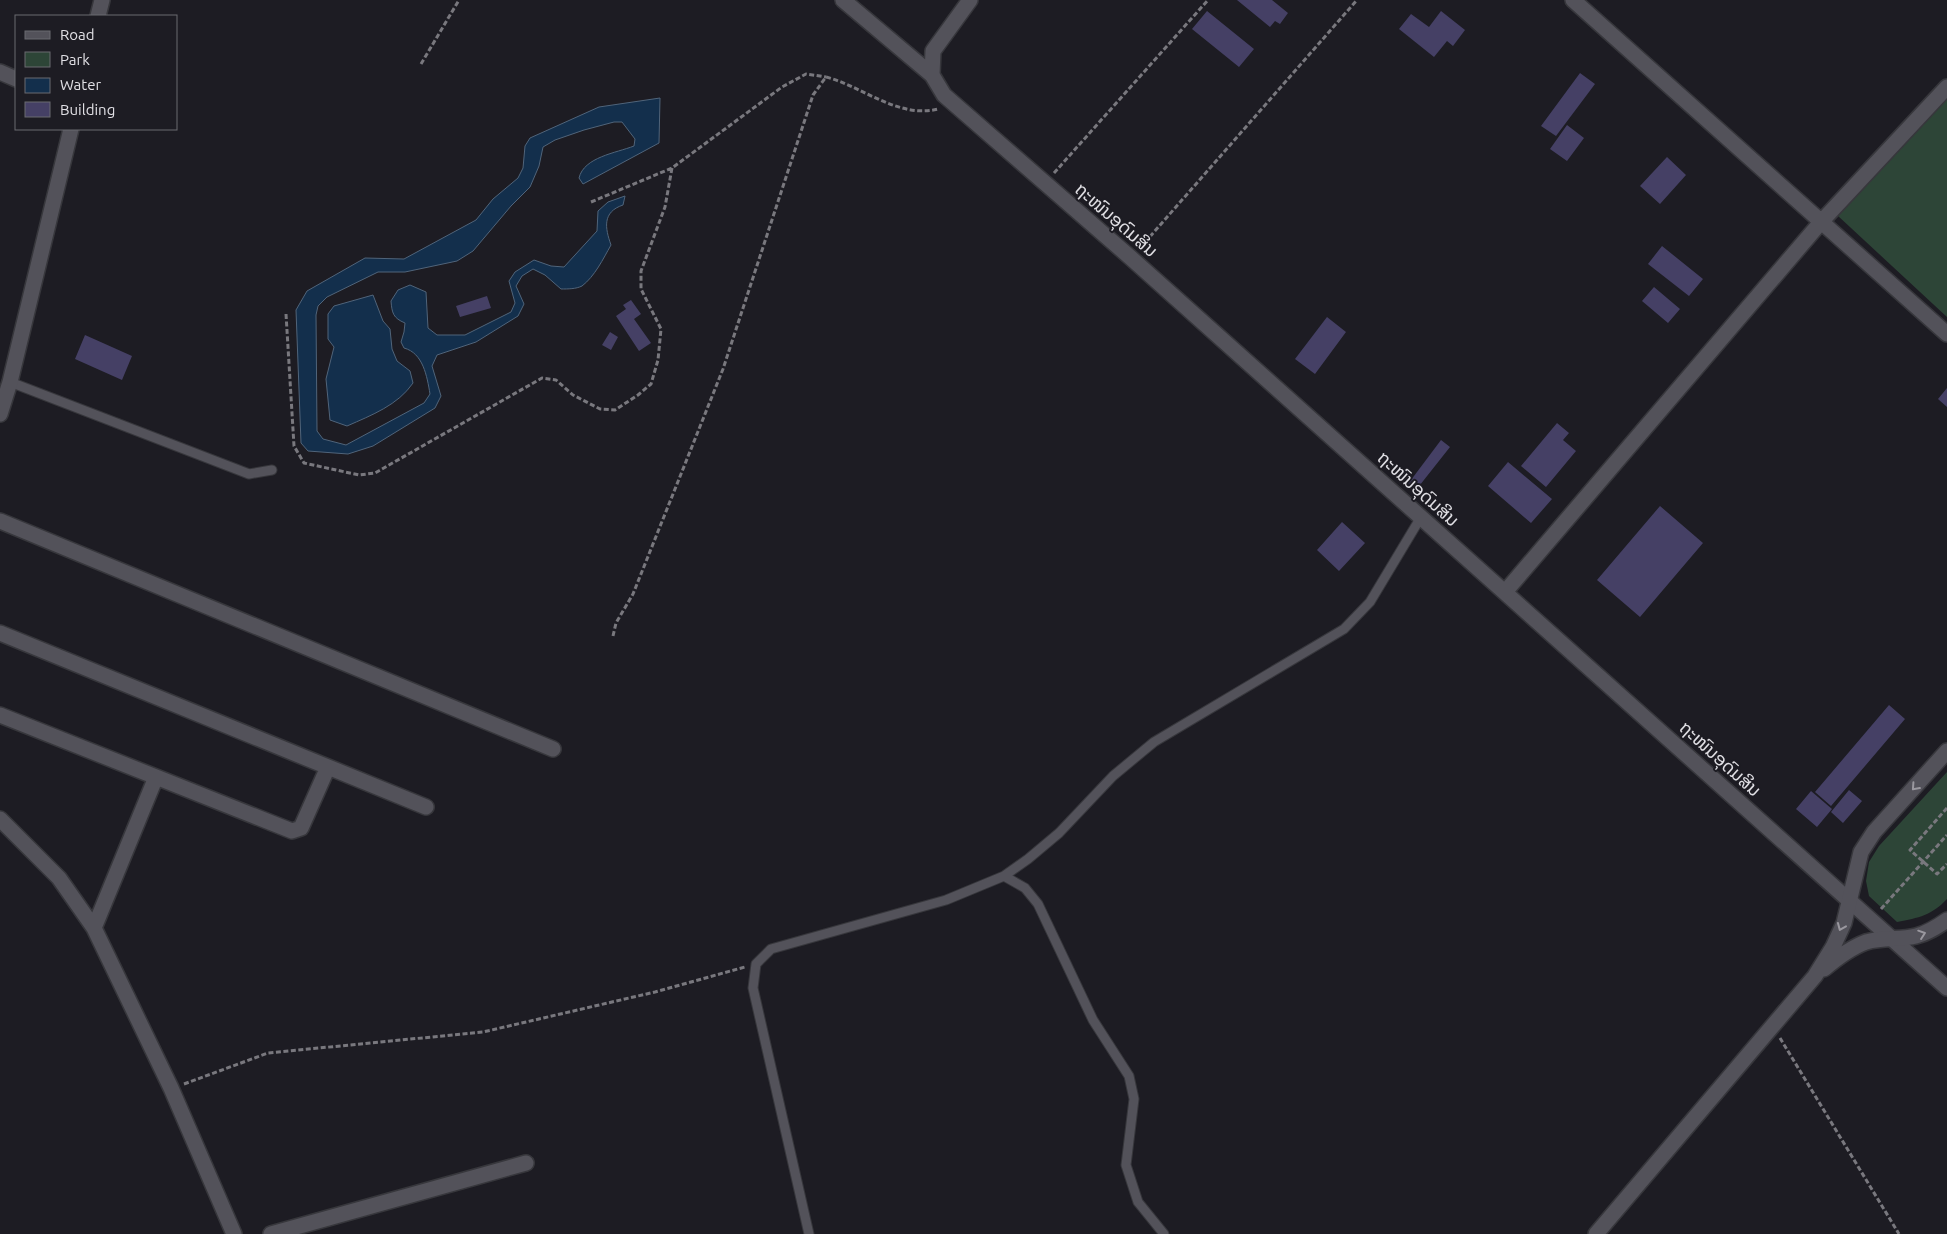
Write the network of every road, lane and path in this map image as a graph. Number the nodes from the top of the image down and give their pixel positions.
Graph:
1 (102, 0) edge
2 (459, 0) edge
3 (843, 0) edge
4 (970, 0) edge
5 (1208, 0) edge
6 (1358, 0) edge
7 (1573, 0) edge
8 (98, 15) edge
9 (421, 64) dead end
10 (0, 72) edge
11 (932, 75) junction
12 (826, 77) junction
13 (15, 79) edge
14 (1947, 88) edge
15 (955, 105) junction
16 (71, 130) edge
17 (672, 168) junction
18 (1046, 183) junction
19 (591, 202) dead end
20 (1822, 222) junction
21 (1131, 258) junction
22 (286, 314) dead end
23 (1947, 334) edge
24 (10, 382) junction
25 (0, 414) edge
26 (272, 470) dead end
27 (1421, 517) junction
28 (0, 521) edge
29 (1505, 592) junction
30 (0, 633) edge
31 (613, 636) dead end
32 (0, 715) edge
33 (553, 748) dead end
34 (1947, 750) edge
35 (328, 767) junction
36 (156, 777) junction
37 (426, 807) dead end
38 (1947, 808) edge
39 (0, 819) edge
40 (1947, 835) edge
41 (1923, 862) junction
42 (1947, 864) edge
43 (1004, 876) junction
44 (1849, 900) junction
45 (1947, 920) edge
46 (1871, 921) junction
47 (94, 928) junction
48 (1890, 938) junction
49 (756, 964) junction
50 (1815, 976) junction
51 (1947, 988) edge
52 (1773, 1026) junction
53 (171, 1088) junction
54 (526, 1163) dead end
55 (234, 1234) edge
56 (271, 1234) edge
57 (809, 1234) edge
58 (1164, 1234) edge
59 (1596, 1234) edge
60 (1899, 1234) edge

1 - 8 street
2 - 9 path
3 - 11 street, ຖະໜົນອຸດົມສິນ
4 - 11 street
5 - 18 path
6 - 21 path
7 - 20 street
10 - 13 street
11 - 15 street, ຖະໜົນອຸດົມສິນ
12 - 15 path
12 - 17 path
12 - 31 path
14 - 20 street
15 - 18 street, ຖະໜົນອຸດົມສິນ
16 - 24 street
17 - 19 path
17 - 22 path
18 - 21 street, ຖະໜົນອຸດົມສິນ
20 - 23 street
20 - 29 street
21 - 27 street, ຖະໜົນອຸດົມສິນ
24 - 25 street
24 - 26 lane
27 - 29 street, ຖະໜົນອຸດົມສິນ
27 - 43 lane
28 - 33 street
29 - 44 street, ຖະໜົນອຸດົມສິນ
30 - 35 street
32 - 36 street
34 -> 44 street
35 - 36 street
35 - 37 street
36 - 47 street
38 - 41 path
39 - 47 street
40 - 41 path
41 - 42 path
41 - 46 path
43 - 49 lane
43 - 58 lane
44 - 46 street, ຖະໜົນອຸດົມສິນ
44 -> 50 street
48 -> 45 street
46 - 48 street, ຖະໜົນອຸດົມສິນ
47 - 53 street
48 - 50 street
48 - 51 street, ຖະໜົນອຸດົມສິນ
49 - 53 path
49 - 57 lane
50 - 52 street
52 - 59 street
52 - 60 path
53 - 55 street
54 - 56 street

